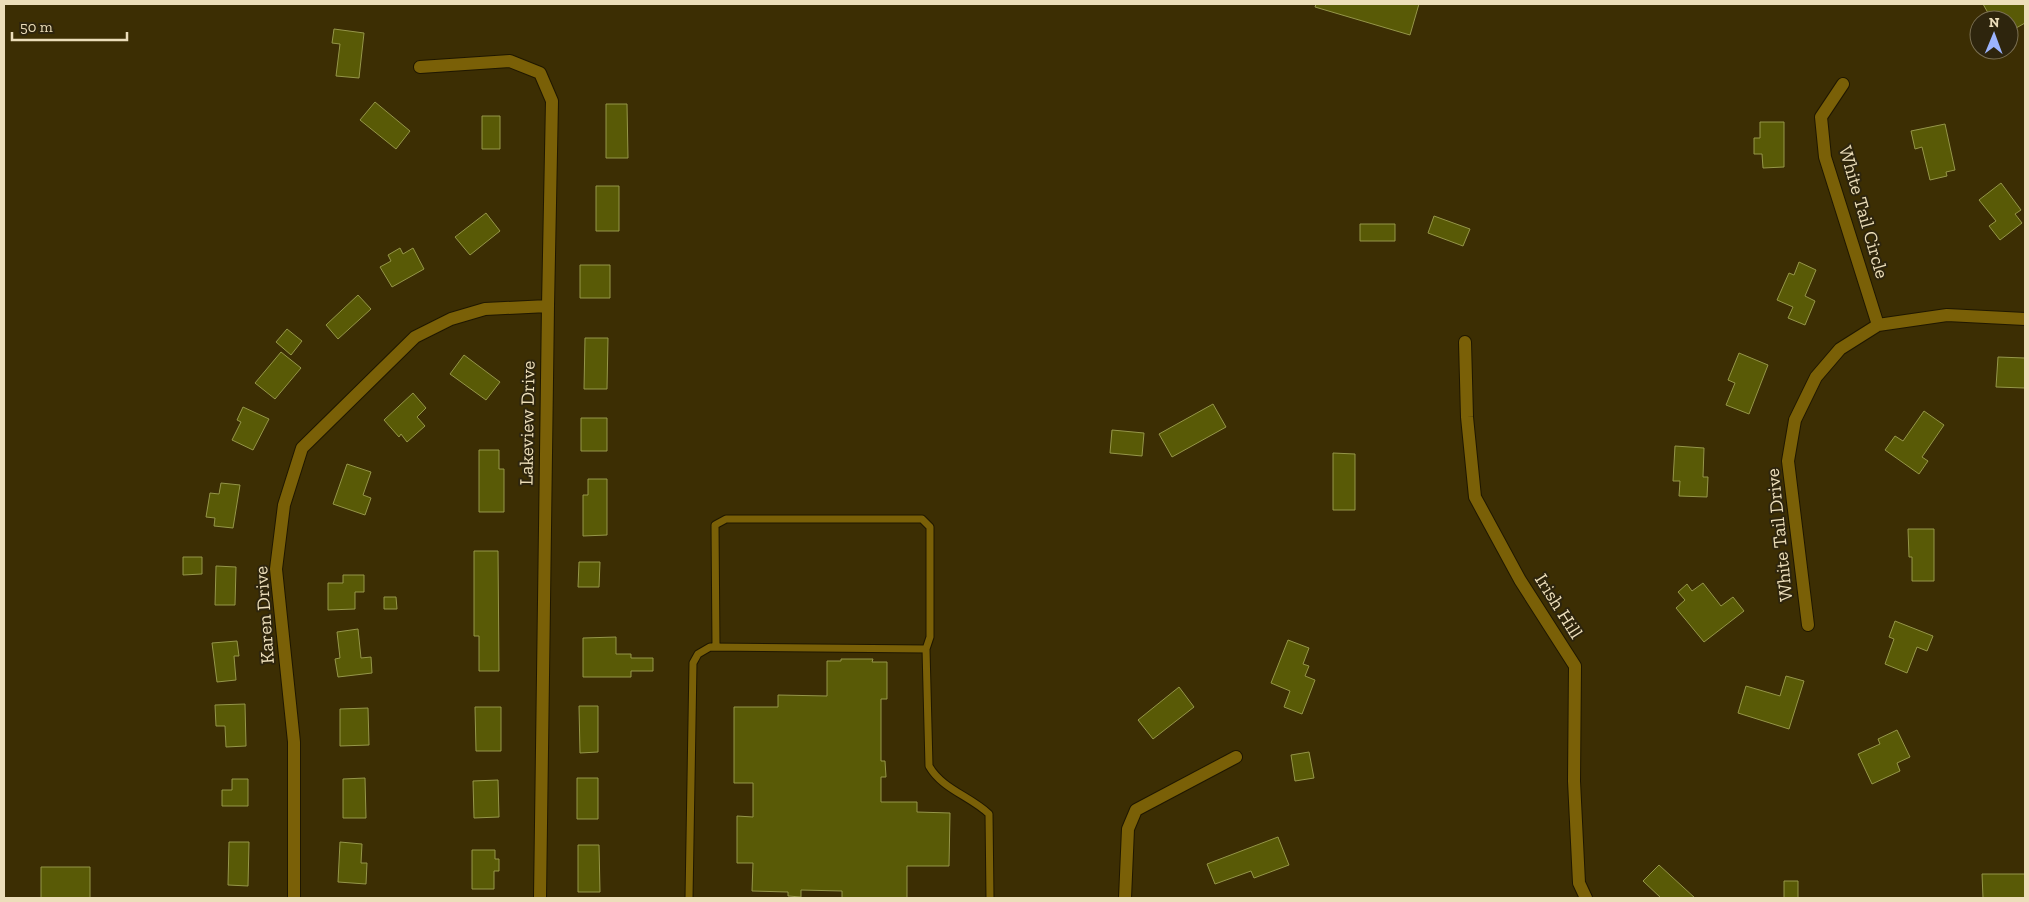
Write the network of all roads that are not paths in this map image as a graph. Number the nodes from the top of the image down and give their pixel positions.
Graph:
1 (420, 67) dead end
2 (1843, 84) dead end
3 (548, 306) junction
4 (2025, 319) edge
5 (1878, 325) junction
6 (1465, 342) dead end
7 (1808, 625) dead end
8 (716, 647) junction
9 (926, 649) junction
10 (1236, 758) dead end
11 (294, 898) edge
12 (540, 898) edge
13 (689, 898) edge
14 (990, 898) edge
15 (1125, 898) edge
16 (1586, 898) edge

1 - 3 street, Lakeview Drive
2 - 5 street, White Tail Circle
3 - 11 street, Karen Drive
3 - 12 street, Lakeview Drive
4 - 5 street
5 - 7 street, White Tail Drive
6 - 16 street, Irish Hill
8 - 9 lane
8 - 9 lane
8 - 13 lane
9 - 14 lane
10 - 15 street

